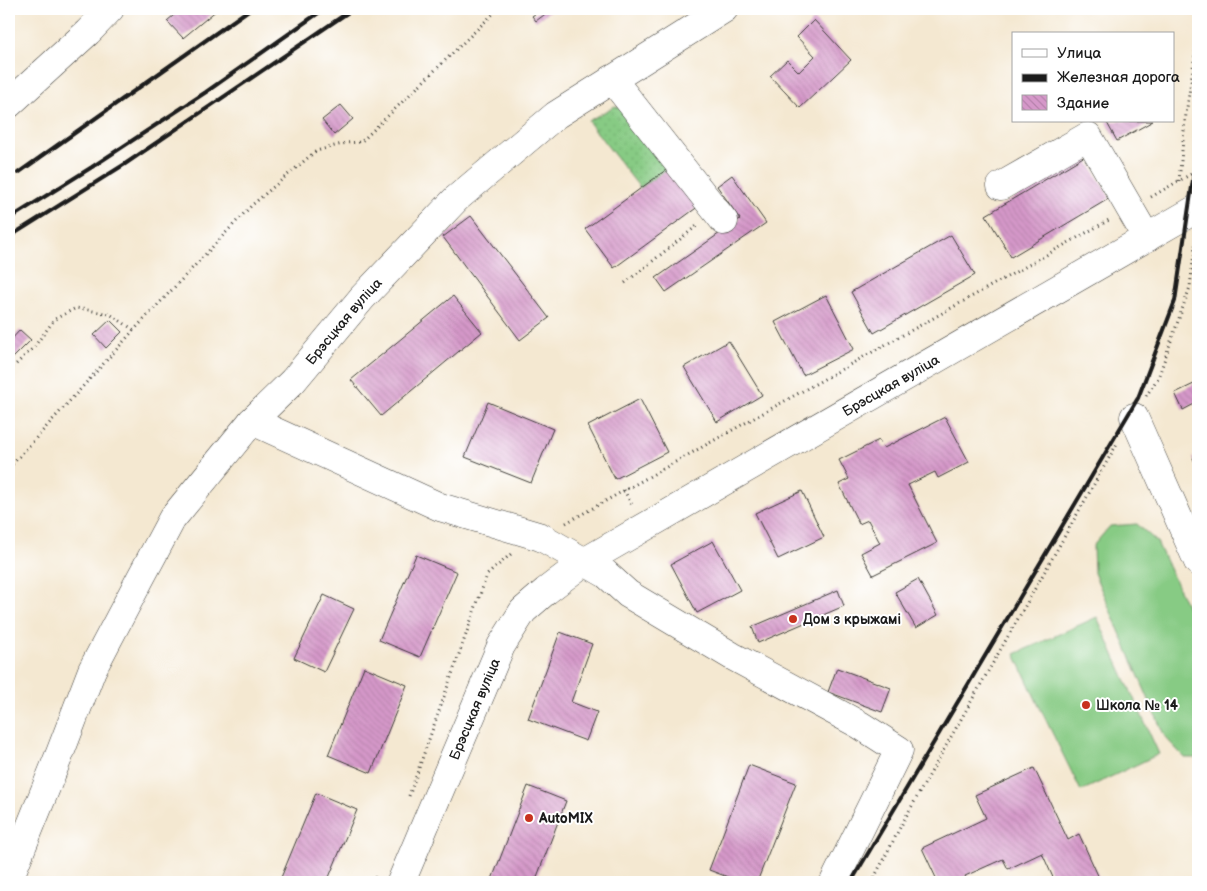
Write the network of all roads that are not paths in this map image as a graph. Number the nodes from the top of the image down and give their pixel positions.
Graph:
1 (110, 9) edge
2 (724, 9) edge
3 (612, 79) junction
4 (9, 104) edge
5 (1001, 186) dead end
6 (1198, 208) edge
7 (720, 216) road end
8 (1146, 238) junction
9 (1134, 417) road end
10 (252, 421) junction
11 (584, 562) junction
12 (1198, 562) edge
13 (390, 874) edge
14 (9, 879) edge
15 (834, 882) edge

1 - 4 street
2 - 3 street, Брэсцкая вуліца
3 - 7 street
3 - 10 street, Брэсцкая вуліца
5 - 8 street
6 - 8 street, Брэсцкая вуліца
8 - 11 street, Брэсцкая вуліца
9 - 12 street
10 - 11 street
10 - 14 street, Брэсцкая вуліца
11 - 13 street, Брэсцкая вуліца
11 - 15 street

